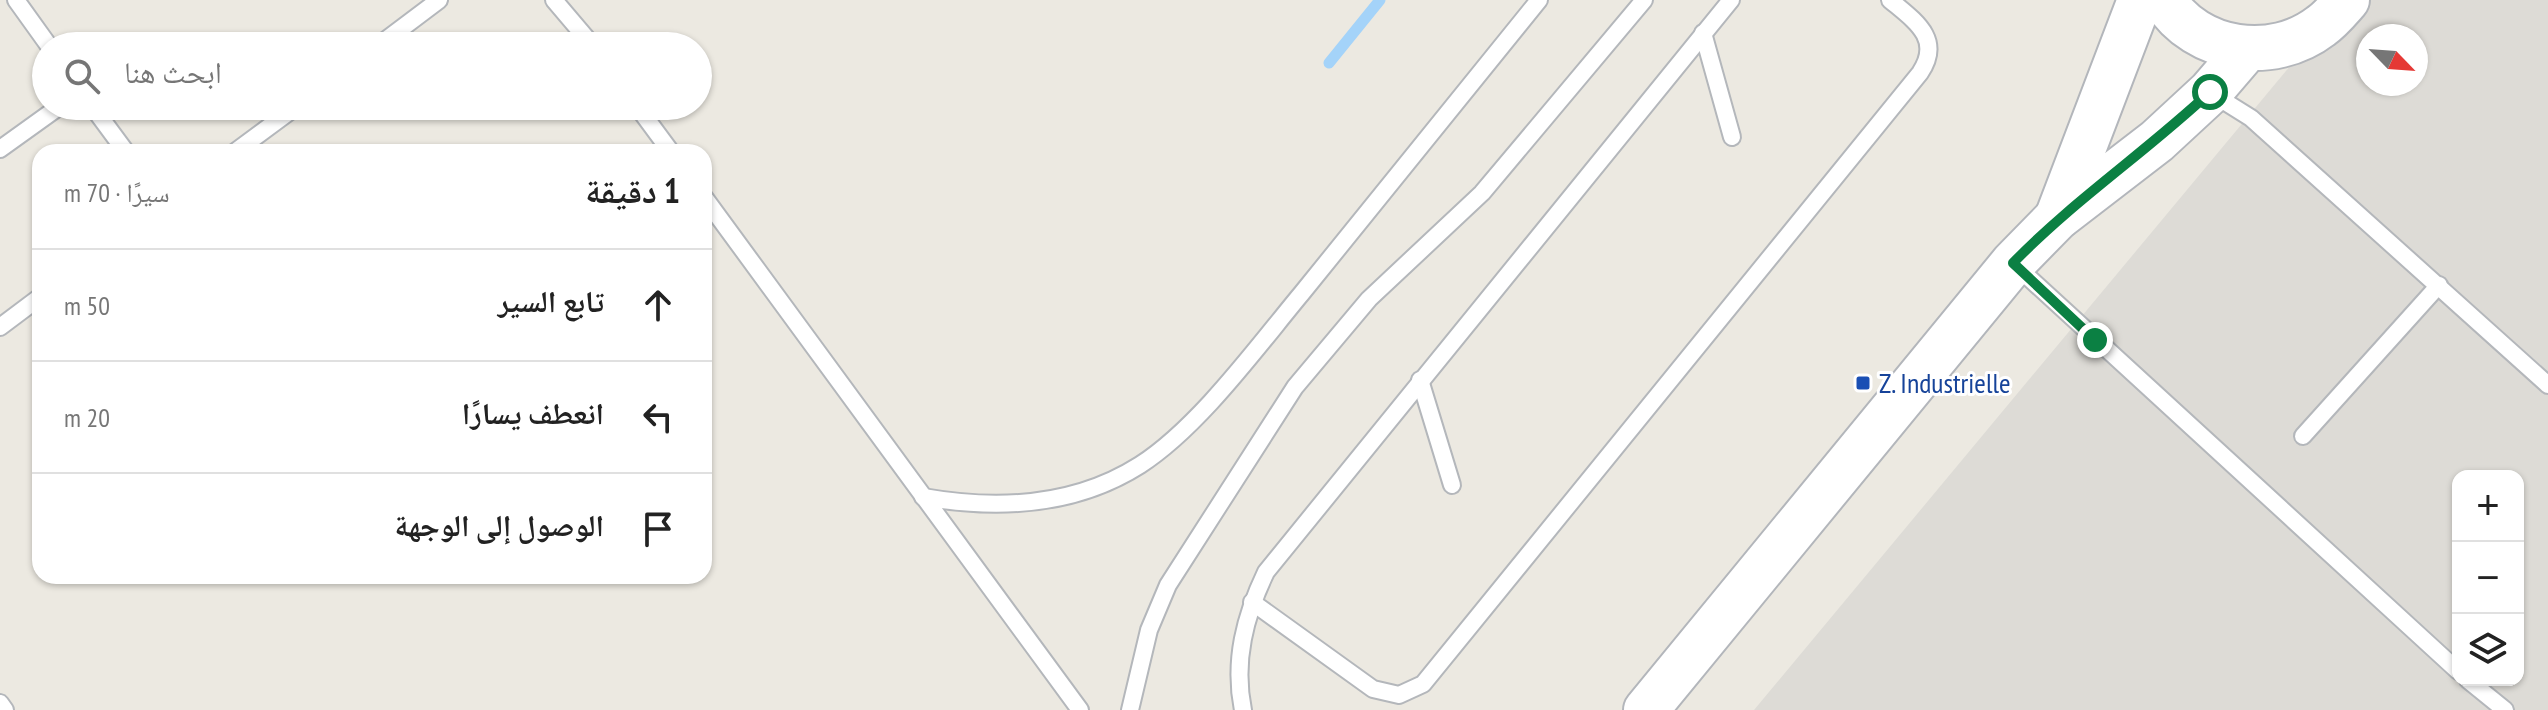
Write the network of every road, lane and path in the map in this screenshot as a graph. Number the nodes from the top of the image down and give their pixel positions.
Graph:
1 (16, 0) edge
2 (439, 0) edge
3 (554, 0) edge
4 (1539, 0) edge
5 (1644, 0) edge
6 (1731, 0) edge
7 (1890, 0) edge
8 (2140, 0) edge
9 (2164, 0) edge
10 (2347, 0) edge
11 (39, 32) edge
12 (397, 32) edge
13 (581, 32) edge
14 (1703, 33) junction
15 (2246, 50) junction
16 (2210, 92) junction
17 (40, 120) edge
18 (102, 120) edge
19 (278, 120) edge
20 (647, 120) edge
21 (1732, 137) dead end
22 (120, 144) edge
23 (246, 144) edge
24 (665, 144) edge
25 (0, 149) edge
26 (712, 208) edge
27 (2057, 218) junction
28 (2013, 263) junction
29 (2439, 285) junction
30 (32, 303) edge
31 (0, 327) edge
32 (1420, 380) junction
33 (2548, 385) edge
34 (2303, 436) dead end
35 (1452, 485) dead end
36 (923, 497) junction
37 (1252, 602) junction
38 (2452, 665) edge
39 (2475, 686) edge
40 (0, 703) edge
41 (5, 710) edge
42 (1080, 710) edge
43 (1130, 710) edge
44 (1243, 710) edge
45 (1646, 710) edge
46 (2505, 710) edge

1 - 11 lane
2 - 12 lane
3 - 13 lane
4 - 36 lane
5 - 43 lane
6 - 14 lane
7 - 37 lane
8 - 27 main road
9 - 15 main road
10 - 15 main road
14 - 21 lane
14 - 32 lane
15 - 16 main road
16 - 27 main road
16 - 29 lane
17 - 25 lane
18 - 22 lane
19 - 23 lane
20 - 24 lane
26 - 36 lane
27 - 28 main road
28 - 38 lane
28 - 45 main road
29 - 33 lane
29 - 34 lane
30 - 31 lane
32 - 35 lane
32 - 37 lane
36 - 42 lane
37 - 44 lane
39 - 46 lane
40 - 41 lane

